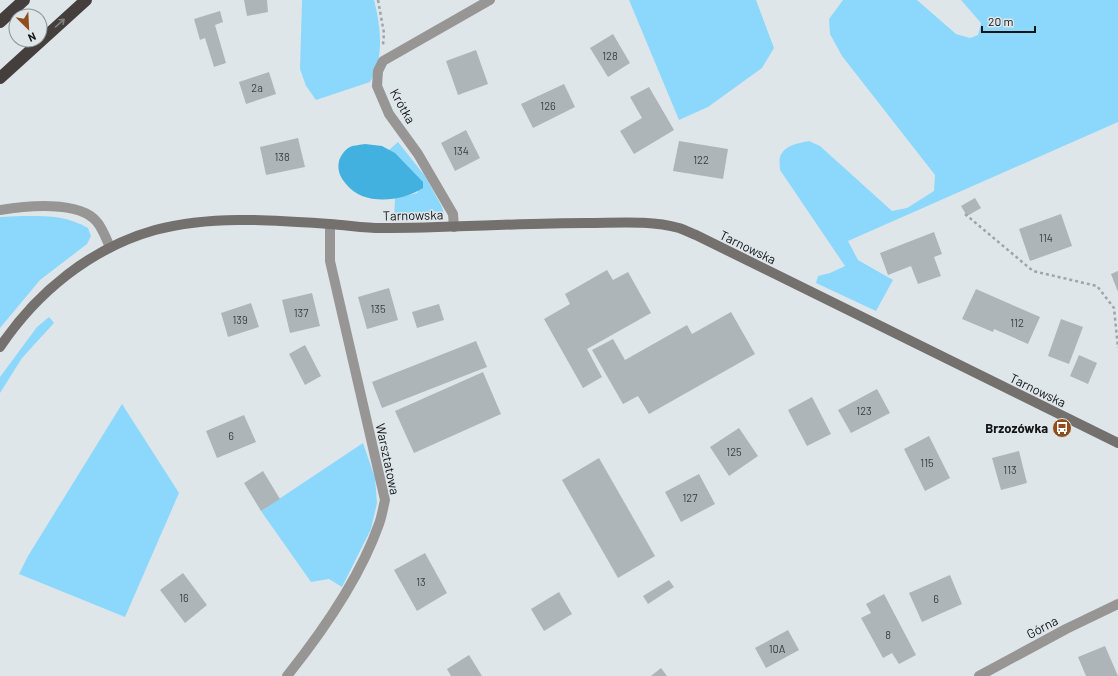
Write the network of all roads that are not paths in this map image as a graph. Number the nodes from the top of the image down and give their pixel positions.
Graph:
1 (24, 0) edge
2 (86, 0) edge
3 (490, 0) edge
4 (0, 22) edge
5 (0, 78) edge
6 (0, 210) edge
7 (330, 224) junction
8 (454, 227) junction
9 (110, 247) junction
10 (0, 347) edge
11 (1118, 443) edge
12 (1118, 604) edge
13 (287, 676) edge
14 (979, 676) edge

1 - 4 highway
5 -> 2 highway
3 - 8 street, Krótka
6 - 9 street
7 - 8 street, Tarnowska
7 - 9 street, Tarnowska
7 - 13 street, Warsztatowa
8 - 11 street, Tarnowska
9 - 10 street, Tarnowska
12 - 14 street, Górna

